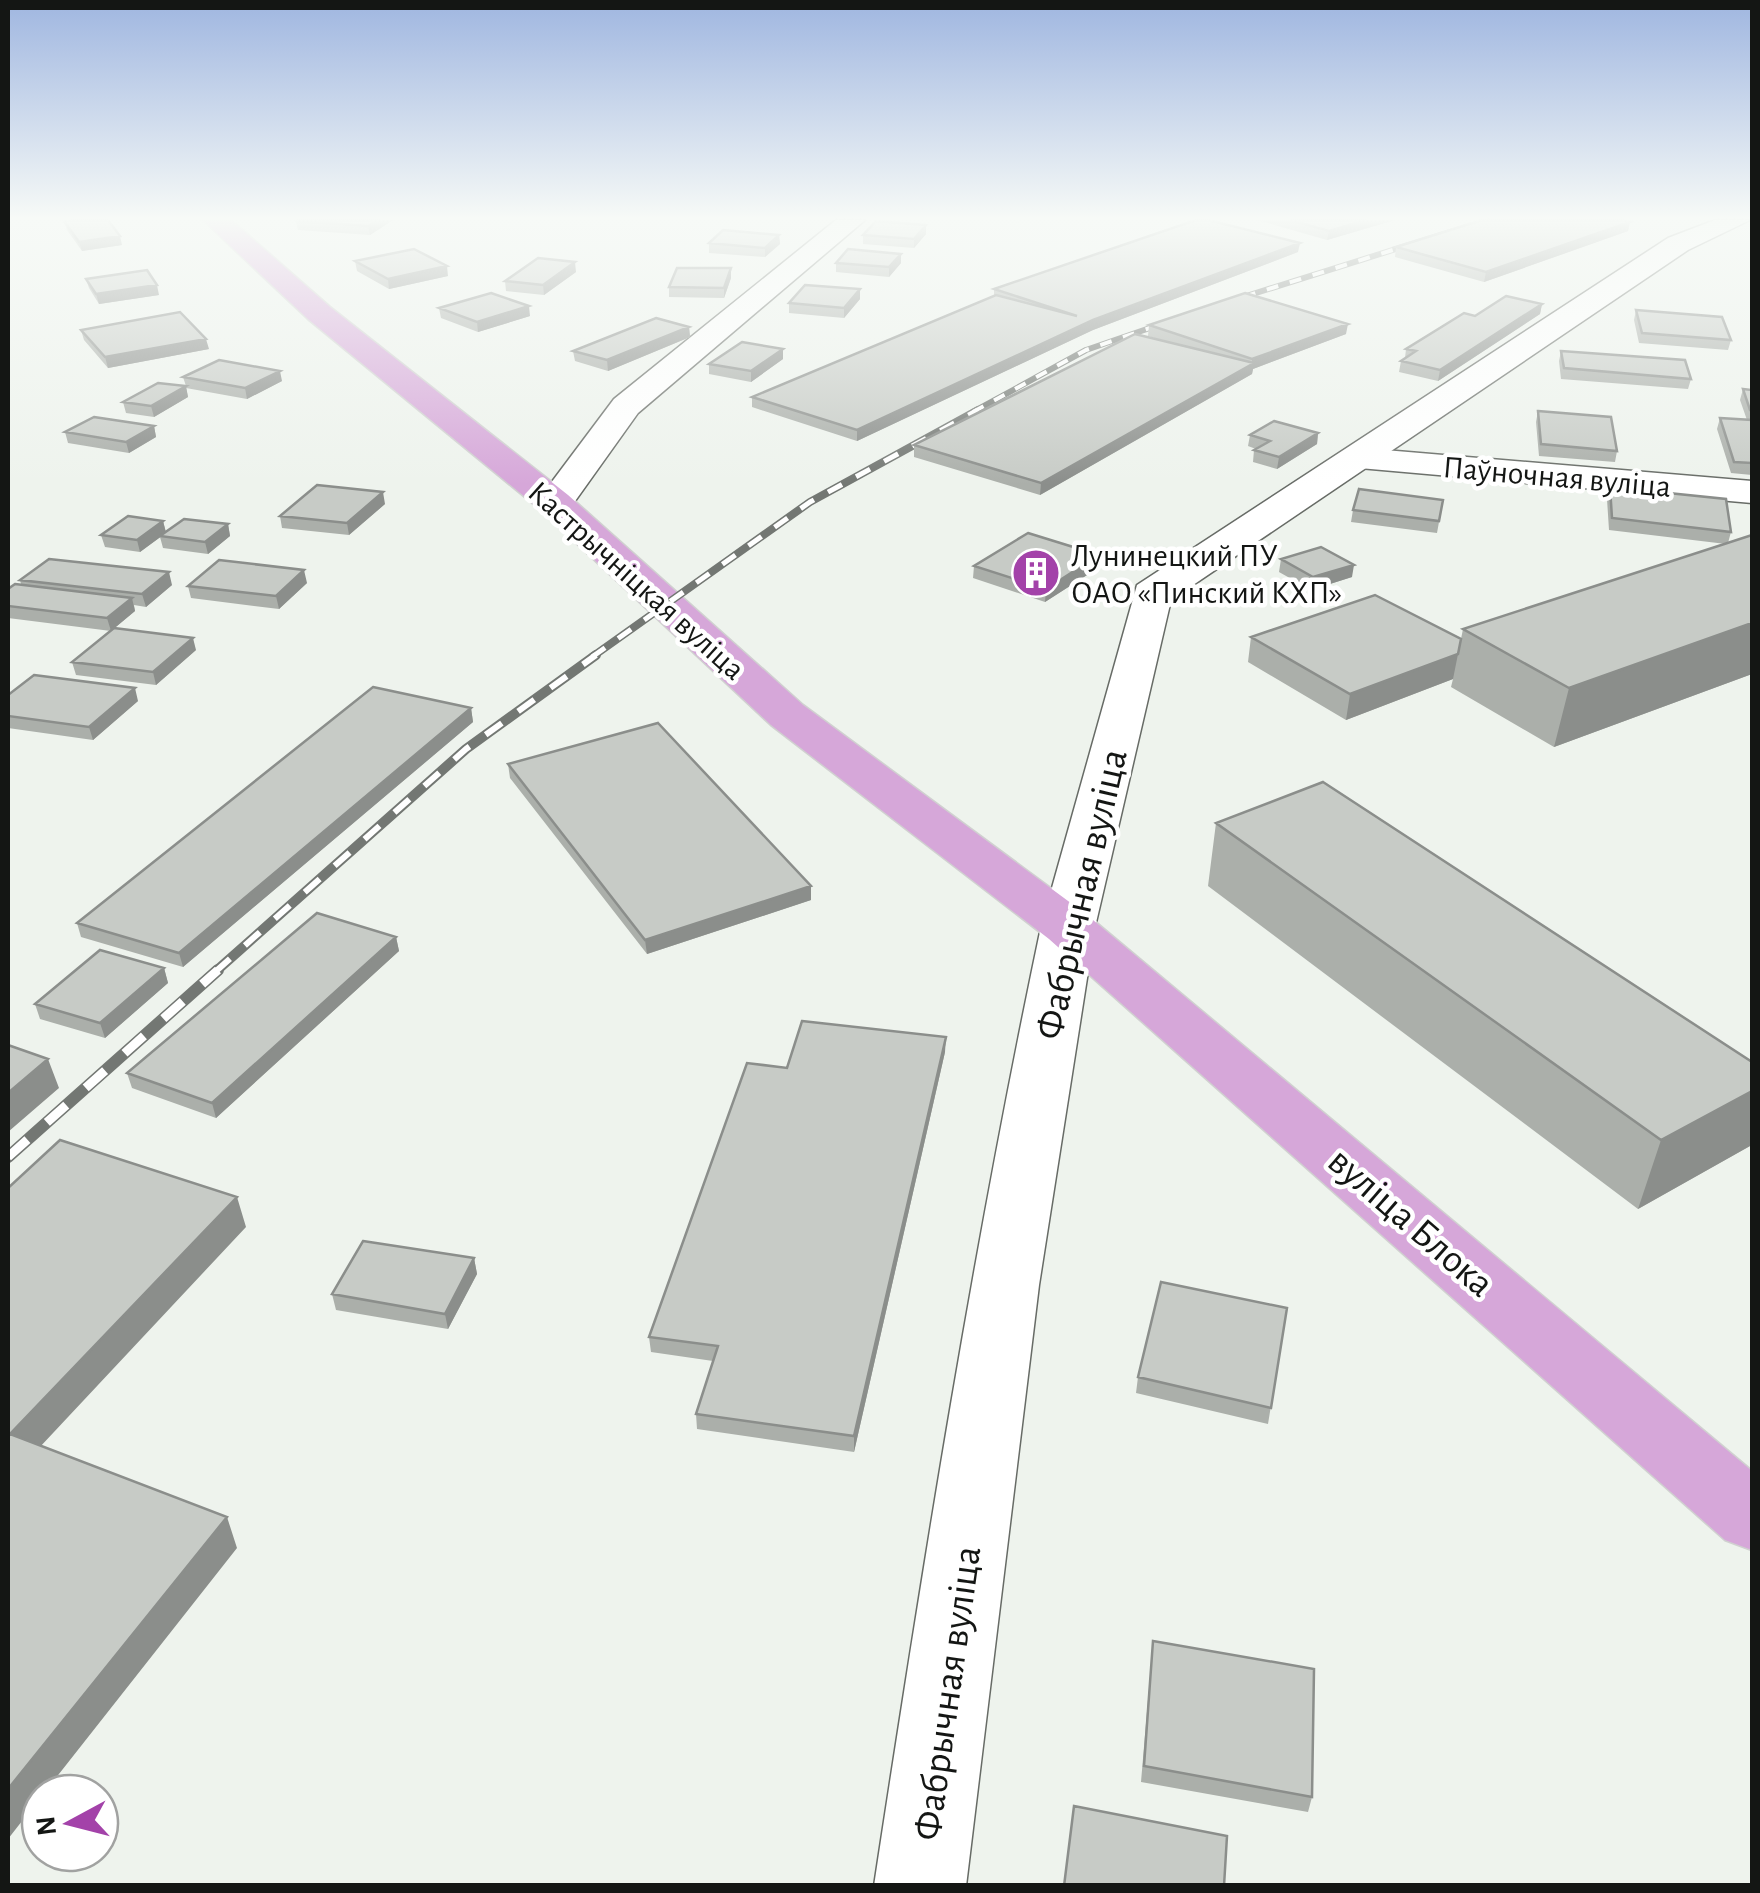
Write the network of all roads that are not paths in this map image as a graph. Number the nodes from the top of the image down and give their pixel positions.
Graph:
1 (314, 308) edge
2 (745, 308) edge
3 (1584, 308) edge
4 (1361, 460) junction
5 (1752, 492) edge
6 (555, 503) junction
7 (1068, 927) junction
8 (1752, 1517) edge
9 (920, 1886) edge

1 - 6 main road, Кастрычніцкая вуліца
2 - 6 street
3 - 4 street, Фабрычная вуліца
4 - 5 street, Паўночная вуліца
4 - 7 street, Фабрычная вуліца
6 - 7 main road, Кастрычніцкая вуліца
7 - 8 main road, вуліца Блока
7 - 9 street, Фабрычная вуліца

